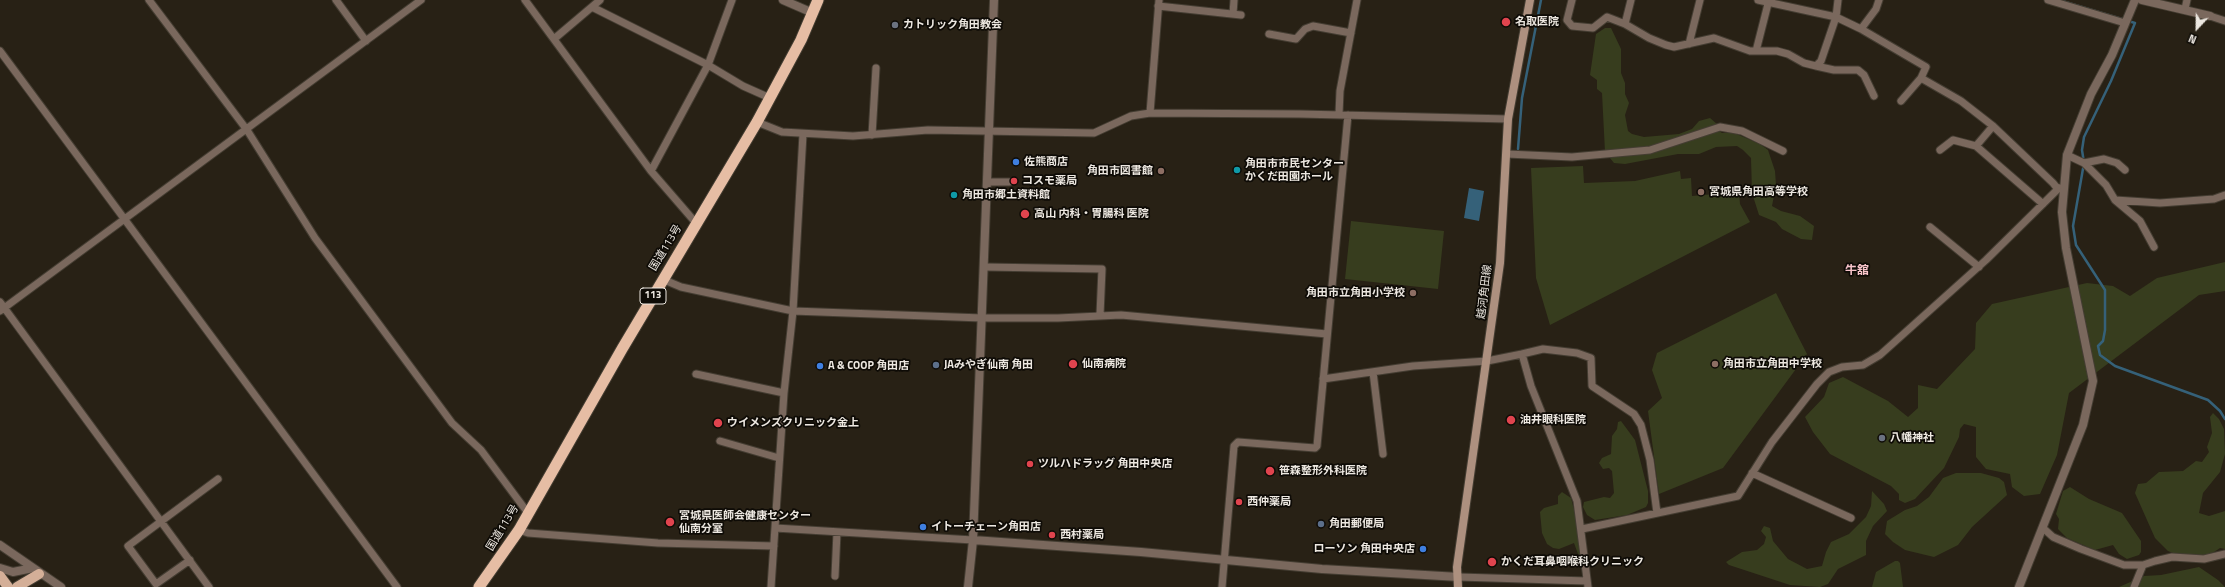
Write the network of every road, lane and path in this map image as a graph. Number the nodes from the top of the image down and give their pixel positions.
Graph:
1 (149, 0) edge
2 (336, 0) edge
3 (421, 0) edge
4 (525, 0) edge
5 (600, 0) edge
6 (732, 0) edge
7 (783, 0) edge
8 (818, 0) edge
9 (994, 0) edge
10 (1234, 0) edge
11 (1357, 0) edge
12 (1530, 0) edge
13 (1572, 0) edge
14 (1631, 0) edge
15 (1700, 0) edge
16 (1758, 0) edge
17 (1838, 0) edge
18 (1879, 0) edge
19 (2048, 0) edge
20 (2135, 0) edge
21 (2142, 0) edge
22 (2187, 0) edge
23 (1768, 1) edge
24 (1159, 3) edge
25 (592, 7) junction
26 (2185, 9) junction
27 (813, 13) junction
28 (1233, 14) junction
29 (1241, 15) dead end
30 (2210, 16) joint
31 (1836, 17) junction
32 (2225, 21) edge
33 (2125, 23) junction
34 (1625, 24) junction
35 (1861, 29) junction
36 (1351, 33) junction
37 (1268, 34) dead end
38 (554, 39) junction
39 (366, 41) junction
40 (1689, 44) junction
41 (0, 51) edge
42 (1756, 51) junction
43 (708, 65) junction
44 (1816, 66) junction
45 (876, 68) dead end
46 (1921, 78) junction
47 (1874, 96) dead end
48 (770, 98) junction
49 (1901, 101) dead end
50 (1150, 113) junction
51 (1339, 114) junction
52 (1348, 115) junction
53 (1508, 119) junction
54 (757, 122) junction
55 (1993, 126) junction
56 (247, 130) junction
57 (990, 132) junction
58 (803, 134) junction
59 (872, 135) junction
60 (1976, 146) junction
61 (1940, 150) dead end
62 (1783, 151) dead end
63 (1507, 154) junction
64 (2067, 155) junction
65 (2084, 163) junction
66 (2125, 170) dead end
67 (651, 171) junction
68 (987, 182) junction
69 (1009, 182) dead end
70 (2060, 187) junction
71 (2225, 196) edge
72 (2115, 200) junction
73 (2043, 204) junction
74 (125, 220) junction
75 (696, 223) junction
76 (1930, 227) dead end
77 (2154, 247) dead end
78 (984, 267) junction
79 (1979, 267) junction
80 (662, 279) junction
81 (1, 307) edge
82 (793, 311) junction
83 (1100, 315) junction
84 (982, 318) junction
85 (1327, 334) junction
86 (1522, 354) junction
87 (1487, 361) junction
88 (1373, 372) junction
89 (696, 374) dead end
90 (1323, 379) junction
91 (784, 393) junction
92 (720, 441) dead end
93 (1383, 454) dead end
94 (779, 458) junction
95 (1752, 473) junction
96 (218, 479) dead end
97 (528, 513) junction
98 (1657, 513) junction
99 (1851, 518) dead end
100 (161, 521) junction
101 (775, 528) junction
102 (2043, 528) junction
103 (1582, 529) junction
104 (518, 530) junction
105 (837, 532) junction
106 (973, 540) junction
107 (0, 545) edge
108 (774, 546) junction
109 (2225, 554) edge
110 (190, 560) junction
111 (1225, 560) junction
112 (2143, 565) junction
113 (0, 568) edge
114 (36, 571) junction
115 (0, 576) edge
116 (835, 576) dead end
117 (1459, 578) junction
118 (1588, 584) edge
119 (8, 587) edge
120 (17, 587) edge
121 (61, 587) edge
122 (209, 587) edge
123 (397, 587) edge
124 (479, 587) edge
125 (771, 587) edge
126 (968, 587) edge
127 (1222, 587) edge
128 (1458, 587) edge
129 (2019, 587) edge
130 (2134, 587) edge

1 - 56 street
2 - 39 street
3 - 39 street
4 - 38 street
5 - 25 street
6 - 43 street
7 - 27 street
8 - 27 highway, 国道113号 / 113
9 - 57 street
10 - 28 street
11 - 36 street
12 - 53 main road, 越河角田線
13 - 34 street
14 - 34 street
15 - 40 street
16 - 23 street
17 - 31 street
18 - 35 street
19 - 33 street
20 - 33 street
21 - 26 street
22 - 26 street
23 - 31 street
23 - 42 street
24 - 28 street
24 - 50 street
25 - 38 street
25 - 43 street
26 - 30 street
27 - 48 highway, 国道113号 / 113
28 - 29 street
30 - 32 street
31 - 35 street
31 - 44 street
33 - 64 street
34 - 40 street
35 - 46 street
36 - 37 street
36 - 51 street
38 - 67 street
39 - 56 street
40 - 42 street
41 - 74 street
42 - 44 street
43 - 48 street
43 - 67 street
44 - 47 street
45 - 59 street
46 - 49 street
46 - 55 street
48 - 54 highway, 国道113号 / 113
50 - 51 street
50 - 57 street
51 - 52 street
52 - 53 street
52 - 85 street
53 - 63 main road, 越河角田線
54 - 58 street
54 - 75 highway, 国道113号 / 113
55 - 60 street
55 - 70 street
56 - 74 street
56 - 97 street
57 - 59 street
57 - 68 street
58 - 59 street
58 - 82 street
60 - 61 street
60 - 73 street
62 - 63 street
63 - 87 main road, 越河角田線
64 - 65 street
64 - 70 street
65 - 66 street
65 - 72 street
67 - 75 street
68 - 69 street
68 - 78 street
70 - 73 street
70 - 102 street
71 - 72 street
72 - 77 street
73 - 79 street
74 - 81 street
74 - 123 street
75 - 80 highway, 国道113号 / 113
76 - 79 street
78 - 83 street
78 - 84 street
79 - 95 street
80 - 82 street
80 - 97 highway, 国道113号 / 113
81 - 100 street
82 - 84 street
82 - 91 street
83 - 84 street
83 - 85 street
84 - 106 street
85 - 90 street
86 - 87 street
86 - 98 street
86 - 103 street
87 - 88 street
87 - 117 main road, 越河角田線
88 - 90 street
88 - 93 street
89 - 91 street
90 - 111 street
91 - 94 street
92 - 94 street
94 - 101 street
95 - 98 street
95 - 99 street
96 - 100 street
97 - 104 highway, 国道113号 / 113
98 - 103 street
100 - 110 street
100 - 110 street
101 - 105 street
101 - 108 street
102 - 112 street
102 - 129 street
103 - 118 street
104 - 108 street
104 - 124 highway, 国道113号 / 113
105 - 106 street
105 - 116 street
106 - 111 street
106 - 126 street
107 - 114 street
108 - 125 street
109 - 112 street
110 - 122 street
111 - 117 street
111 - 127 street
112 - 130 street
113 - 114 street
114 - 120 main road
114 - 121 street
115 - 119 main road
117 - 118 street
117 - 128 main road, 越河角田線

